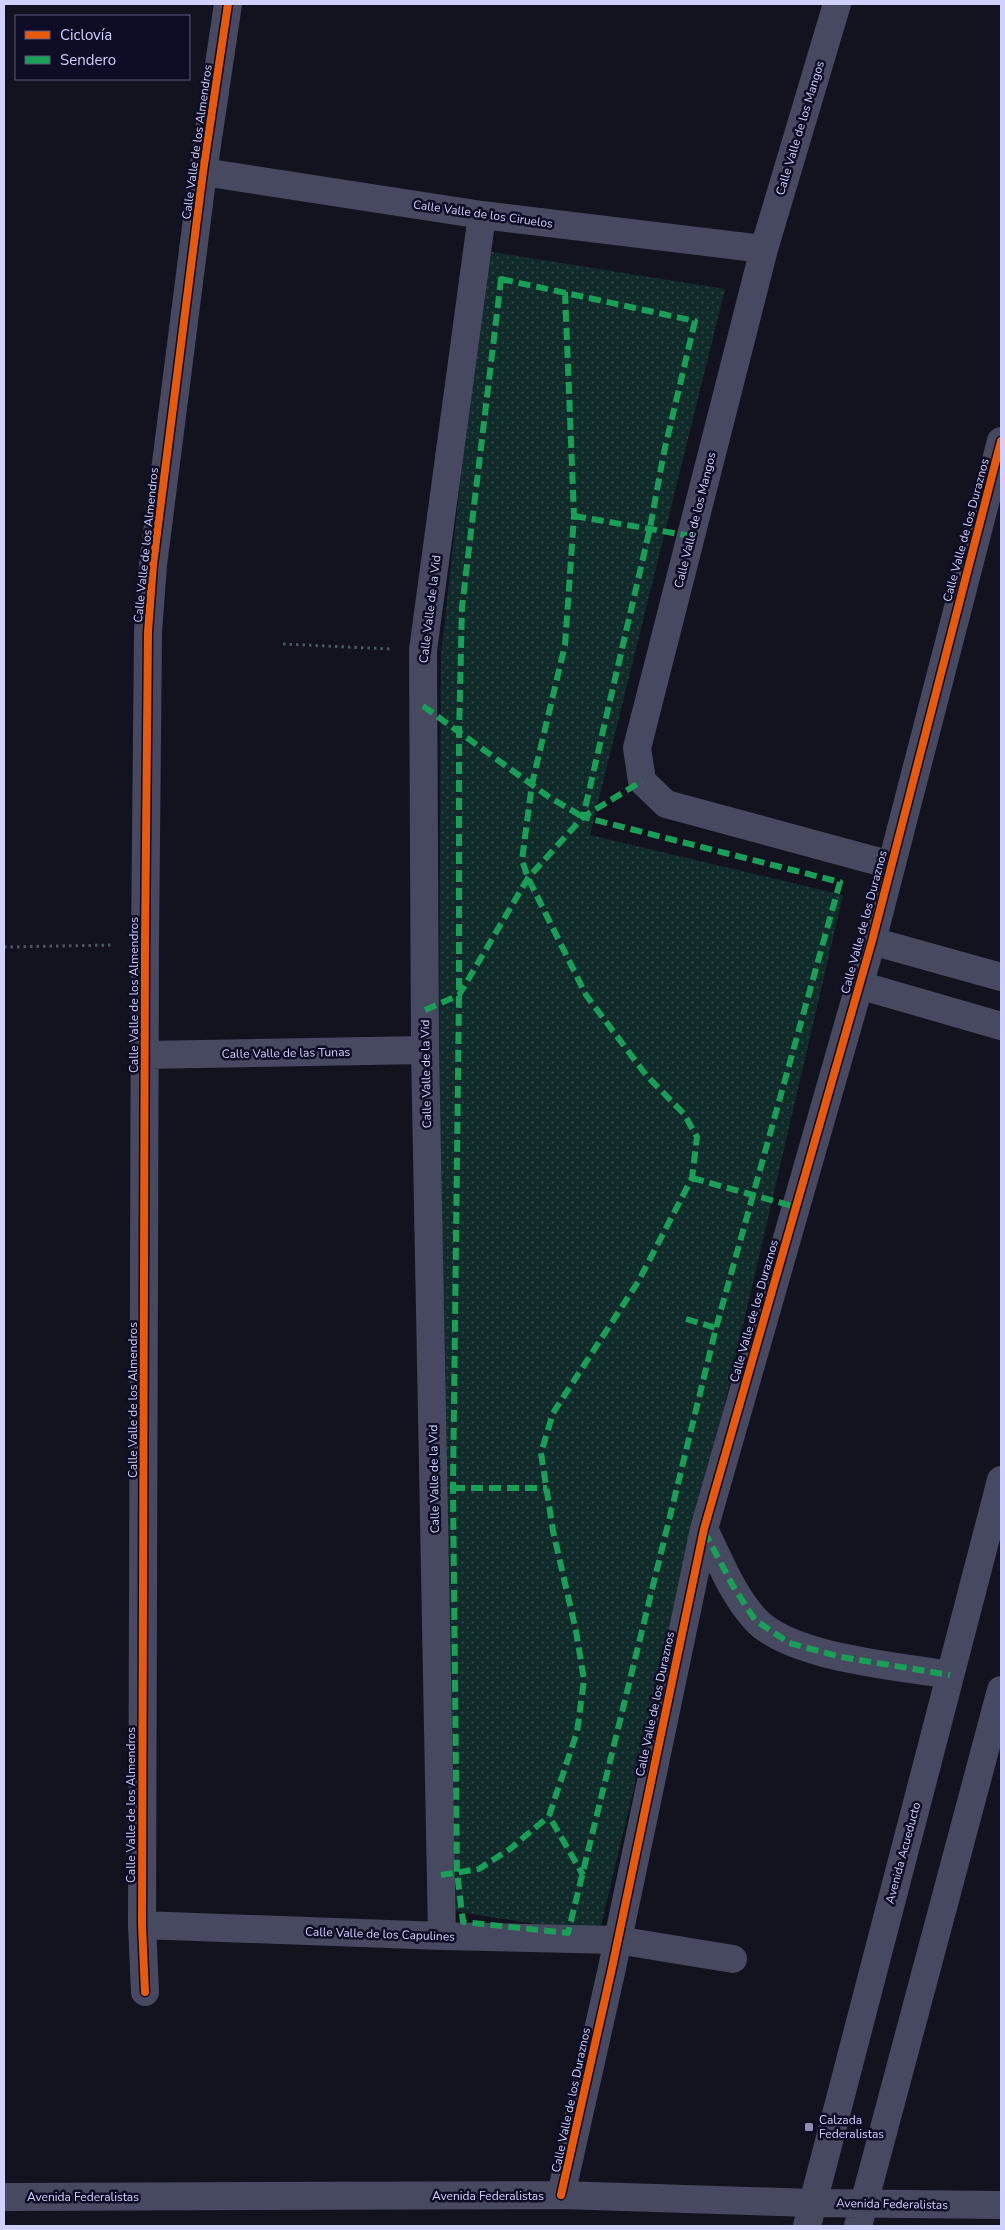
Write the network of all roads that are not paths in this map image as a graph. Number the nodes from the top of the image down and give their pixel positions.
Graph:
1 (228, 4) edge
2 (837, 4) edge
3 (203, 172) junction
4 (482, 215) junction
5 (764, 249) junction
6 (1001, 441) edge
7 (891, 865) junction
8 (872, 941) junction
9 (1001, 977) edge
10 (859, 985) junction
11 (1001, 1026) edge
12 (425, 1050) junction
13 (146, 1055) junction
14 (1001, 1480) edge
15 (704, 1529) junction
16 (950, 1674) junction
17 (1001, 1690) edge
18 (142, 1926) junction
19 (442, 1936) junction
20 (617, 1940) junction
21 (733, 1959) dead end
22 (145, 1992) dead end
23 (561, 2196) junction
24 (4, 2197) edge
25 (1001, 2205) edge
26 (810, 2214) edge
27 (861, 2215) edge

1 - 3 street, Calle Valle de los Almendros
2 - 5 street, Calle Valle de los Mangos
3 - 4 street, Calle Valle de los Ciruelos
3 - 13 street, Calle Valle de los Almendros
4 - 5 street, Calle Valle de los Ciruelos
4 - 12 street, Calle Valle de la Vid
5 - 7 street, Calle Valle de los Mangos
6 - 7 street, Calle Valle de los Duraznos
7 - 8 street, Calle Valle de los Duraznos
8 - 9 street
8 - 10 street, Calle Valle de los Duraznos
10 - 11 street
10 - 15 street, Calle Valle de los Duraznos
12 - 13 street, Calle Valle de las Tunas
12 - 19 street, Calle Valle de la Vid
13 - 18 street, Calle Valle de los Almendros
14 - 16 street, Avenida Acueducto
15 - 16 street
15 - 20 street, Calle Valle de los Duraznos
16 - 26 street, Avenida Acueducto
17 - 27 street
18 - 19 street, Calle Valle de los Capulines
18 - 22 street, Calle Valle de los Almendros
19 - 20 street, Calle Valle de los Capulines
20 - 21 street, Calle Valle de los Capulines
20 - 23 street, Calle Valle de los Duraznos
23 - 24 street, Avenida Federalistas
23 - 26 street, Avenida Federalistas
25 - 27 street, Avenida Federalistas
26 - 27 street, Avenida Federalistas

